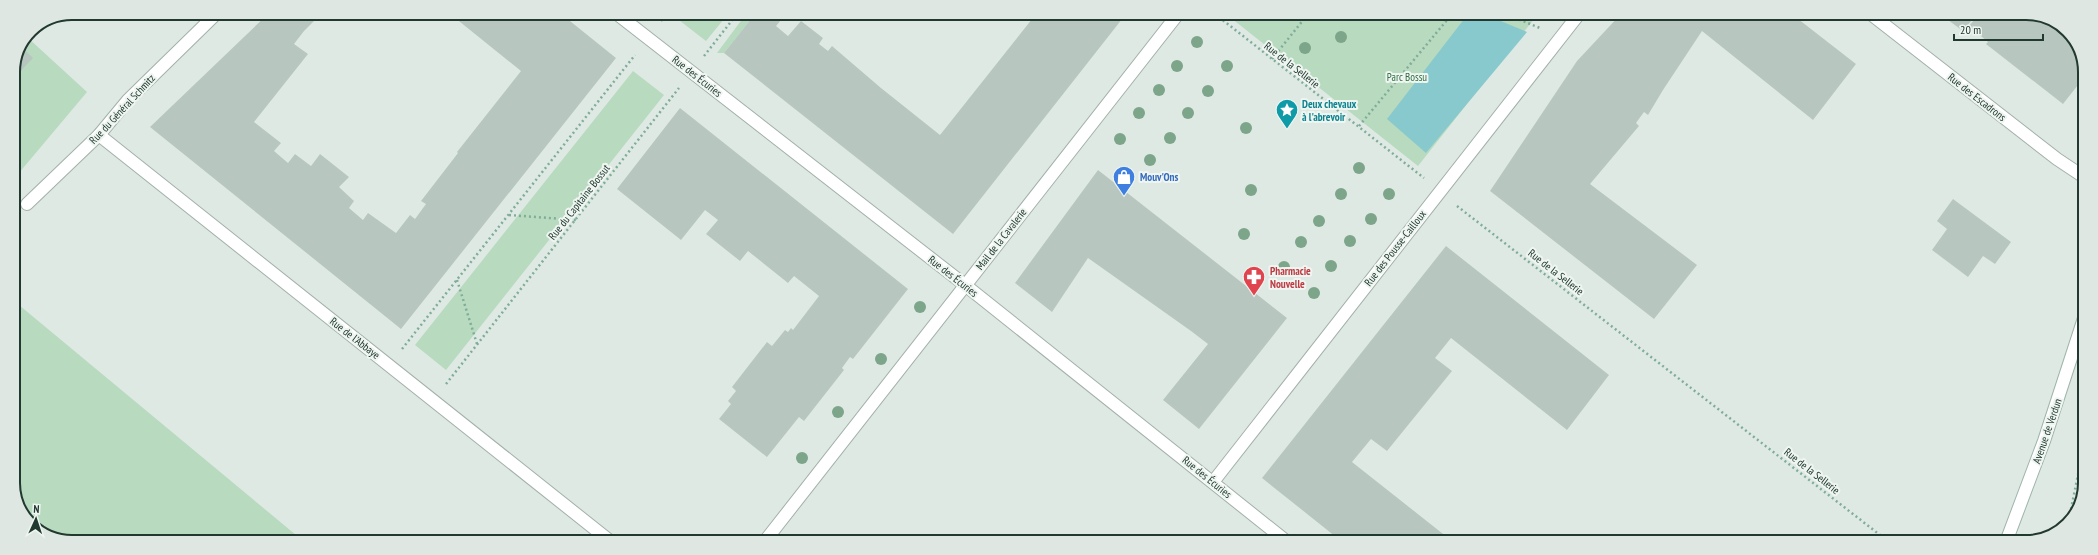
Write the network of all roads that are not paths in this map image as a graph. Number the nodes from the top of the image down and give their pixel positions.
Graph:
1 (210, 20) edge
2 (625, 20) edge
3 (1173, 20) edge
4 (1574, 20) edge
5 (1878, 20) edge
6 (99, 135) junction
7 (2078, 173) edge
8 (27, 204) dead end
9 (965, 285) junction
10 (2078, 336) edge
11 (1213, 482) junction
12 (602, 535) edge
13 (769, 535) edge
14 (1279, 535) edge
15 (2009, 535) edge

1 - 6 street, Rue du Général Schmitz
2 - 9 street, Rue des Écuries
3 - 9 street, Mail de la Cavalerie
4 - 11 street, Rue des Pousse-Cailloux
5 - 7 street, Rue des Escadrons
6 - 8 street, Rue du Général Schmitz
6 - 12 street, Rue de l'Abbaye
9 - 11 street, Rue des Écuries
9 - 13 street, Mail de la Cavalerie
10 - 15 street, Avenue de Verdun
11 - 14 street, Rue des Écuries

